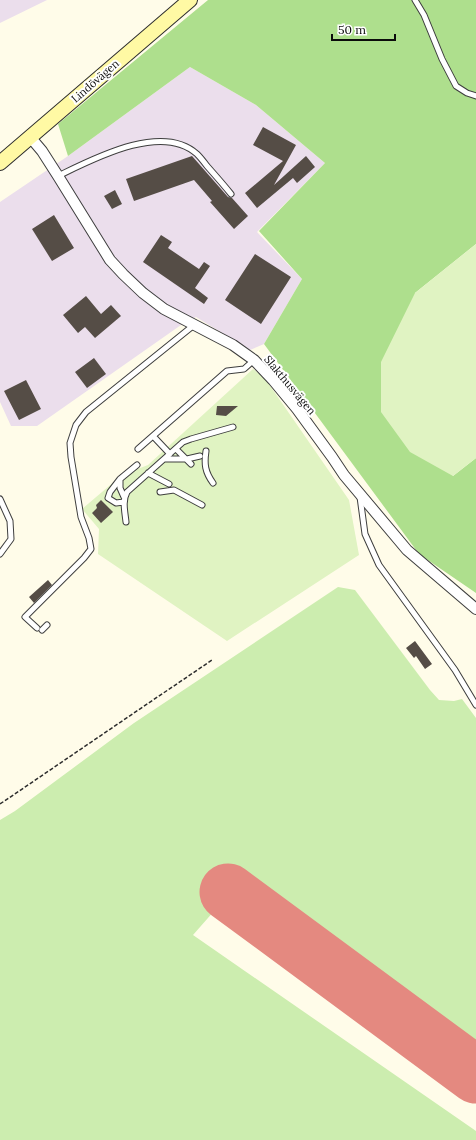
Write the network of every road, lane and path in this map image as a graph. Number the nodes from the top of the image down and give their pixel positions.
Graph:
1 (190, 0) edge
2 (415, 0) edge
3 (476, 96) edge
4 (31, 138) junction
5 (0, 163) edge
6 (58, 176) junction
7 (231, 194) dead end
8 (194, 325) junction
9 (254, 360) junction
10 (233, 427) dead end
11 (153, 436) junction
12 (138, 449) dead end
13 (176, 449) junction
14 (206, 451) dead end
15 (170, 454) junction
16 (200, 456) dead end
17 (164, 459) junction
18 (187, 459) junction
19 (191, 464) dead end
20 (137, 465) dead end
21 (148, 473) junction
22 (120, 479) junction
23 (213, 483) dead end
24 (169, 484) dead end
25 (160, 492) dead end
26 (360, 494) junction
27 (0, 499) edge
28 (124, 499) junction
29 (202, 505) dead end
30 (126, 522) dead end
31 (0, 554) edge
32 (476, 609) edge
33 (47, 625) dead end
34 (212, 660) dead end
35 (476, 705) edge
36 (0, 800) edge
37 (6, 800) junction
38 (0, 804) edge

1 - 4 main road, Lindövägen
2 - 3 lane
4 - 5 main road, Lindövägen
4 - 6 street, Slakthusvägen
6 - 7 lane
6 - 8 street, Slakthusvägen
8 - 9 street, Slakthusvägen
8 - 33 lane
9 - 11 lane
9 - 26 street, Slakthusvägen
10 - 13 lane
11 - 12 lane
11 - 15 lane
13 - 15 lane
13 - 18 lane
14 - 23 lane
15 - 17 lane
16 - 18 lane
17 - 18 lane
17 - 21 lane
18 - 19 lane
20 - 22 lane
21 - 24 lane
21 - 28 lane
22 - 28 lane
22 - 28 lane
25 - 29 lane
26 - 32 street, Slakthusvägen
26 - 35 lane
27 - 31 lane
28 - 30 lane
34 - 37 path
36 - 37 path
37 - 38 path

